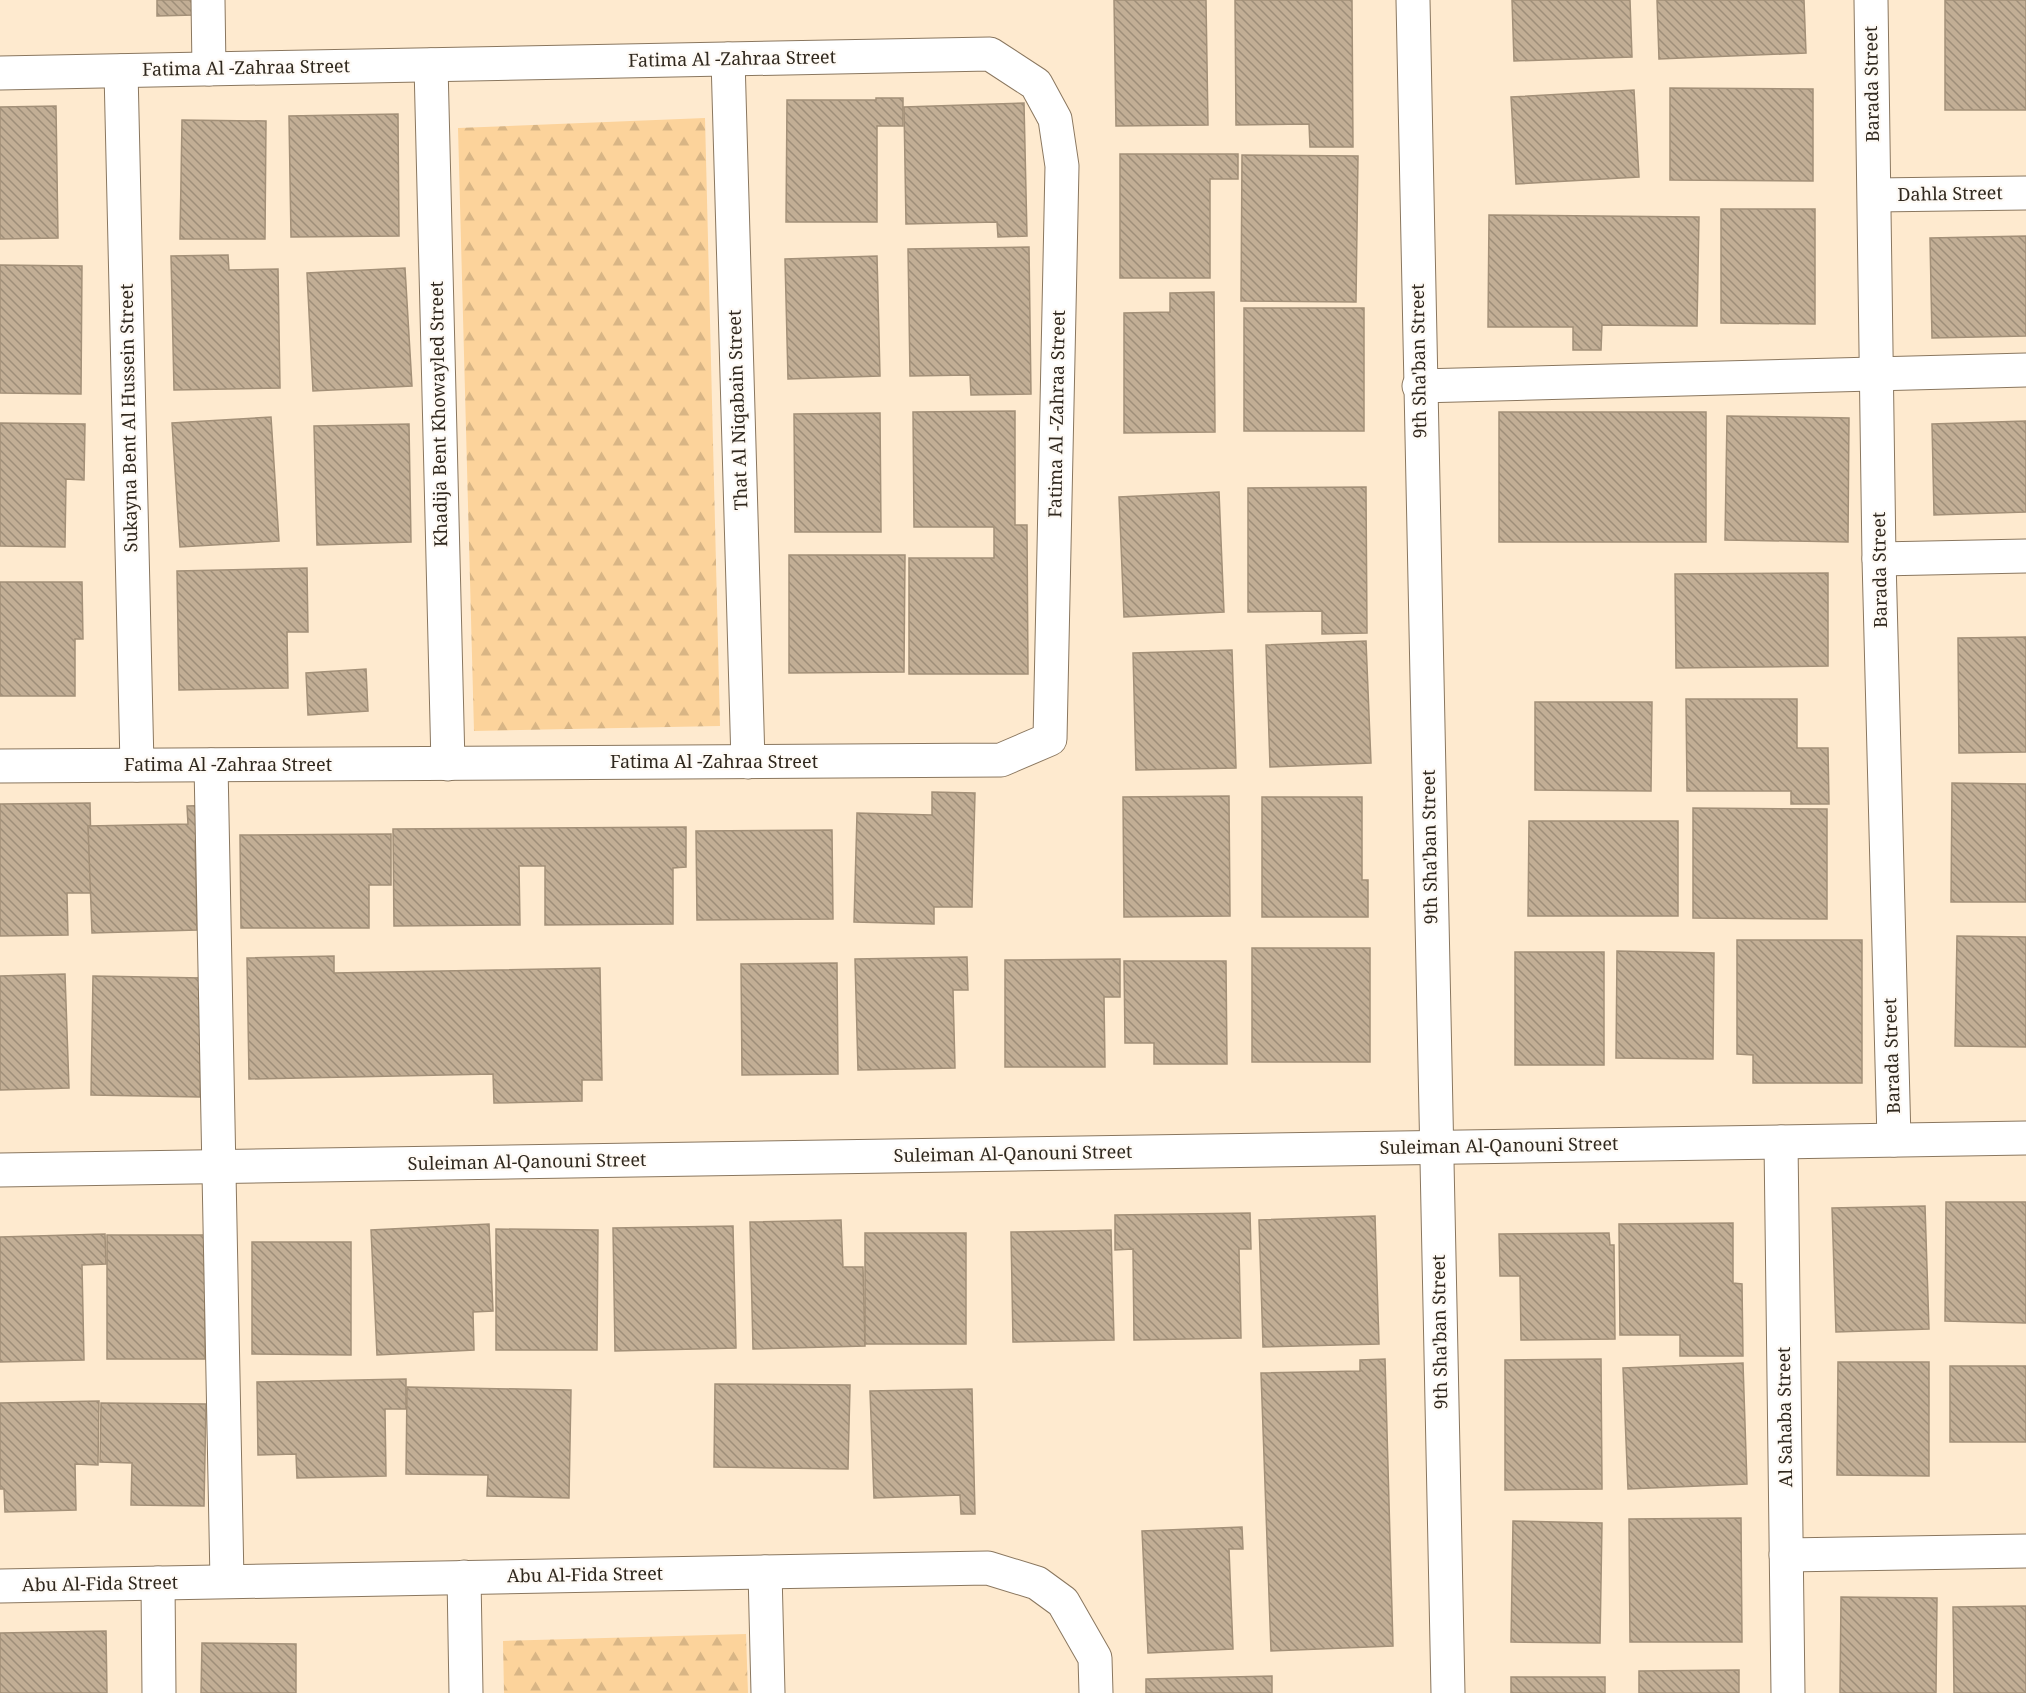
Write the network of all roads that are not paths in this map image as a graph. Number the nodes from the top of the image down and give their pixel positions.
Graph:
1 (208, 0) edge
2 (1413, 0) edge
3 (1870, 0) edge
4 (728, 59) junction
5 (431, 65) junction
6 (209, 69) junction
7 (121, 71) junction
8 (0, 73) edge
9 (2026, 193) edge
10 (1875, 195) junction
11 (2026, 370) edge
12 (1877, 374) junction
13 (1419, 386) junction
14 (2026, 556) edge
15 (1879, 559) junction
16 (748, 762) junction
17 (448, 764) junction
18 (136, 765) junction
19 (212, 765) junction
20 (0, 766) edge
21 (2026, 1138) edge
22 (1894, 1140) junction
23 (1781, 1142) junction
24 (1437, 1147) junction
25 (220, 1167) junction
26 (0, 1170) edge
27 (2026, 1551) edge
28 (1786, 1555) junction
29 (765, 1572) junction
30 (464, 1577) junction
31 (227, 1581) junction
32 (158, 1583) junction
33 (0, 1586) edge
34 (159, 1693) edge
35 (466, 1693) edge
36 (768, 1693) edge
37 (1095, 1693) edge
38 (1448, 1693) edge
39 (1788, 1693) edge

1 - 6 street
2 - 13 street, 9th Sha'ban Street
3 - 10 street, Barada Street
4 - 5 street, Fatima Al -Zahraa Street
4 - 16 street, That Al Niqabain Street
4 - 16 street, Fatima Al -Zahraa Street
5 - 6 street, Fatima Al -Zahraa Street
5 - 17 street, Khadija Bent Khowayled Street
6 - 7 street, Fatima Al -Zahraa Street
7 - 8 street, Fatima Al -Zahraa Street
7 - 18 street, Sukayna Bent Al Hussein Street
9 - 10 street, Dahla Street
10 - 12 street, Barada Street
11 - 12 street
12 - 13 street
12 - 15 street, Barada Street
13 - 24 street, 9th Sha'ban Street
14 - 15 street
15 - 22 street, Barada Street
16 - 17 street, Fatima Al -Zahraa Street
17 - 19 street, Fatima Al -Zahraa Street
18 - 19 street, Fatima Al -Zahraa Street
18 - 20 street, Fatima Al -Zahraa Street
19 - 25 street
21 - 22 street, Suleiman Al-Qanouni Street
22 - 23 street, Suleiman Al-Qanouni Street
23 - 24 street, Suleiman Al-Qanouni Street
23 - 28 street, Al Sahaba Street
24 - 25 street, Suleiman Al-Qanouni Street
24 - 38 street, 9th Sha'ban Street
25 - 26 street, Suleiman Al-Qanouni Street
25 - 31 street
27 - 28 street
28 - 39 street, Al Sahaba Street
29 - 30 street, Abu Al-Fida Street
29 - 36 street
29 - 37 street, Abu Al-Fida Street
30 - 31 street, Abu Al-Fida Street
30 - 35 street
31 - 32 street, Abu Al-Fida Street
32 - 33 street, Abu Al-Fida Street
32 - 34 street

